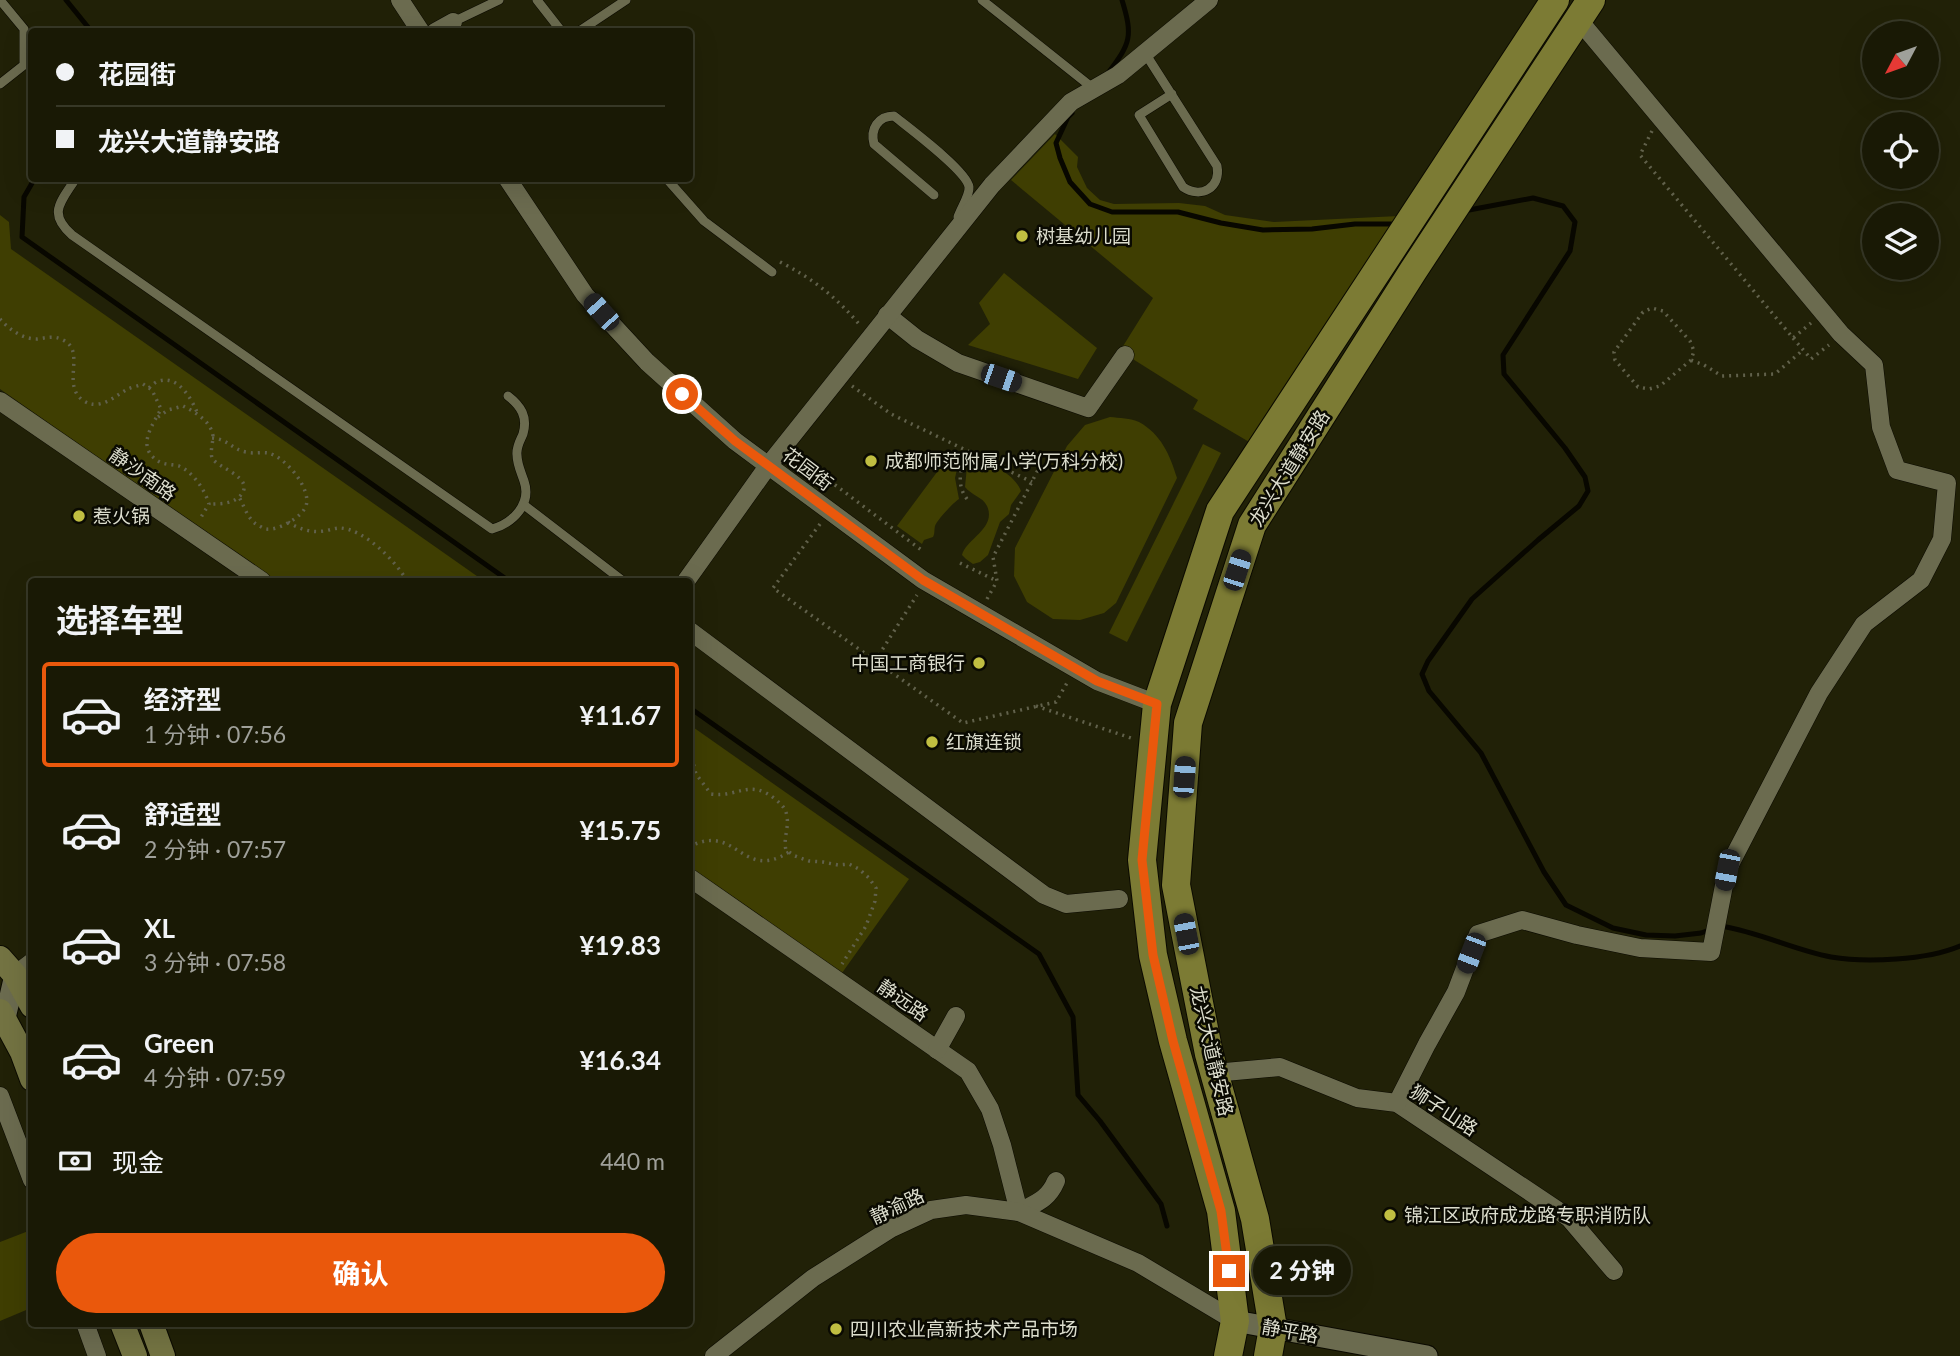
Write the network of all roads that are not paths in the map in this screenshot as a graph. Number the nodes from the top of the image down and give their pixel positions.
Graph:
1 (1, 0) edge
2 (400, 0) edge
3 (499, 0) edge
4 (537, 0) edge
5 (626, 0) edge
6 (982, 0) edge
7 (1209, 0) edge
8 (1555, 0) edge
9 (1584, 10) edge
10 (453, 22) joint
11 (418, 28) edge
12 (442, 28) edge
13 (559, 28) edge
14 (584, 28) edge
15 (1144, 53) junction
16 (0, 85) edge
17 (1094, 89) junction
18 (1171, 94) junction
19 (73, 182) edge
20 (510, 182) edge
21 (670, 182) edge
22 (934, 195) dead end
23 (961, 223) junction
24 (772, 272) dead end
25 (887, 315) junction
26 (1125, 355) dead end
27 (508, 396) dead end
28 (0, 401) edge
29 (768, 466) junction
30 (524, 505) junction
31 (258, 578) edge
32 (619, 578) edge
33 (688, 578) edge
34 (693, 633) edge
35 (1157, 704) junction
36 (1191, 715) junction
37 (693, 880) edge
38 (1119, 899) dead end
39 (12, 969) edge
40 (28, 999) edge
41 (956, 1016) dead end
42 (1, 1022) edge
43 (937, 1050) junction
44 (28, 1068) edge
45 (1214, 1073) junction
46 (0, 1096) edge
47 (1397, 1103) junction
48 (28, 1170) edge
49 (1056, 1181) dead end
50 (1019, 1212) junction
51 (1614, 1270) dead end
52 (1235, 1321) junction
53 (86, 1327) edge
54 (124, 1327) edge
55 (152, 1327) edge
56 (1273, 1328) junction
57 (97, 1356) edge
58 (135, 1356) edge
59 (163, 1356) edge
60 (714, 1356) edge
61 (1228, 1356) edge
62 (1268, 1356) edge
63 (1427, 1356) edge

1 - 16 lane
2 - 11 street
3 - 10 lane
4 - 13 lane
5 - 14 lane
6 - 17 lane
7 - 15 street
8 - 35 main road, 龙兴大道静安路
9 - 36 main road, 龙兴大道静安路
9 - 47 street
10 - 12 street
15 - 17 street
15 - 18 lane
17 - 23 street
18 - 18 lane
19 - 30 lane
20 - 29 street, 花园街
21 - 24 lane
22 - 23 lane
23 - 25 street
25 - 26 street
25 - 29 street
27 - 30 lane
28 - 31 street, 静沙南路
29 - 33 street
29 - 35 street, 花园街
30 - 32 lane
34 - 38 street
35 - 36 street
35 - 52 main road, 龙兴大道静安路
36 - 45 main road, 龙兴大道静安路
37 - 43 street, 静远路
39 - 40 main road
39 - 42 street
41 - 43 street
42 - 44 main road
43 - 50 street, 静远路
45 - 47 street, 狮子山路
45 - 56 main road, 龙兴大道静安路
46 - 48 street
47 - 51 street, 狮子山路
49 - 50 street
50 - 52 street, 静渝路
50 - 60 street, 静渝路
52 - 56 street, 静平路
52 - 61 main road, 龙兴大道静安路
53 - 57 street
54 - 58 main road
55 - 59 main road
56 - 62 main road, 龙兴大道静安路
56 - 63 street, 静平路

